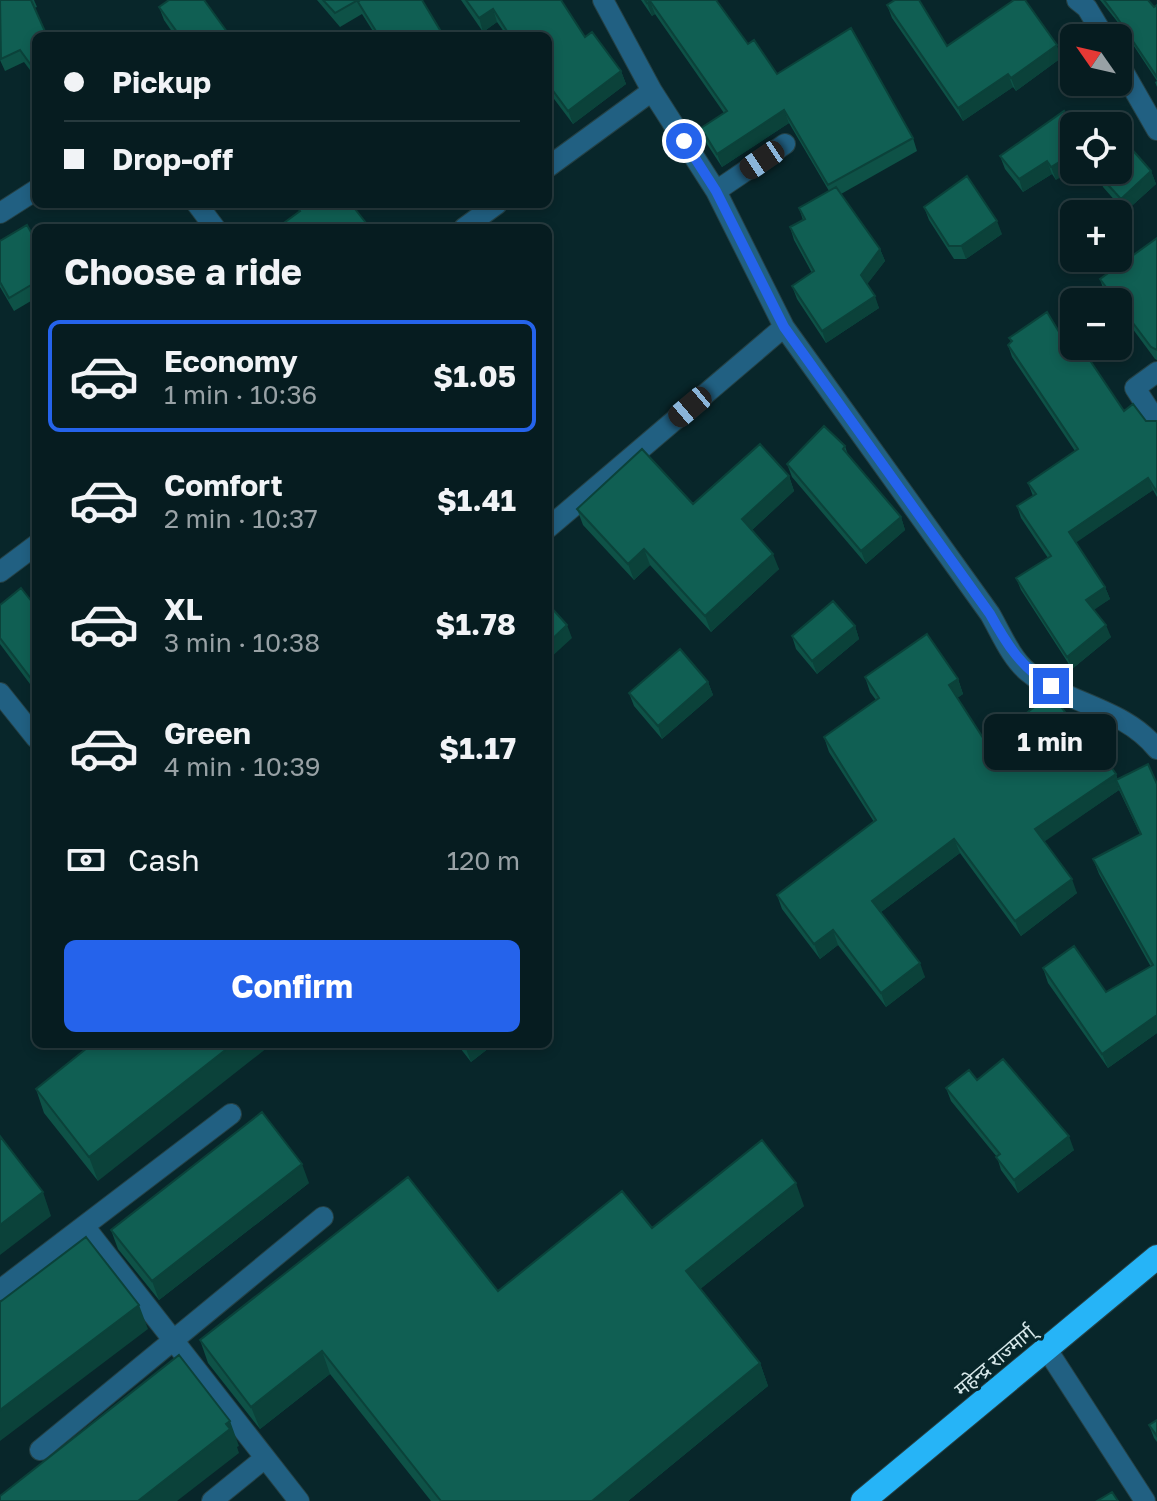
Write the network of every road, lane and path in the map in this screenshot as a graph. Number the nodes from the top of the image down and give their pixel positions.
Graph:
1 (603, 0) edge
2 (1087, 3) edge
3 (1098, 24) edge
4 (1132, 86) edge
5 (652, 91) junction
6 (1157, 130) edge
7 (785, 144) dead end
8 (552, 164) edge
9 (716, 191) junction
10 (32, 193) edge
11 (492, 208) edge
12 (0, 213) edge
13 (470, 224) edge
14 (784, 327) junction
15 (1157, 372) edge
16 (1157, 422) edge
17 (552, 525) edge
18 (32, 548) edge
19 (0, 572) edge
20 (0, 693) edge
21 (32, 733) edge
22 (1157, 749) edge
23 (231, 1114) dead end
24 (323, 1217) dead end
25 (84, 1226) junction
26 (1157, 1257) edge
27 (0, 1290) edge
28 (174, 1341) junction
29 (1046, 1348) junction
30 (40, 1450) dead end
31 (265, 1458) junction
32 (212, 1501) edge
33 (299, 1501) edge
34 (863, 1501) edge
35 (1145, 1501) edge

1 - 5 street
2 - 3 street
4 - 6 street
5 - 8 street
5 - 9 street
7 - 9 street
9 - 14 street
10 - 12 street
11 - 13 street
14 - 17 street
14 - 22 street
15 - 16 street
18 - 19 street
20 - 21 street
23 - 25 street
24 - 28 street
25 - 27 street
25 - 28 street
26 - 29 highway, महेन्द्र राज्मार्ग्
28 - 30 street
28 - 31 street
29 - 34 highway, महेन्द्र राज्मार्ग्
29 - 35 street
31 - 32 street
31 - 33 street

